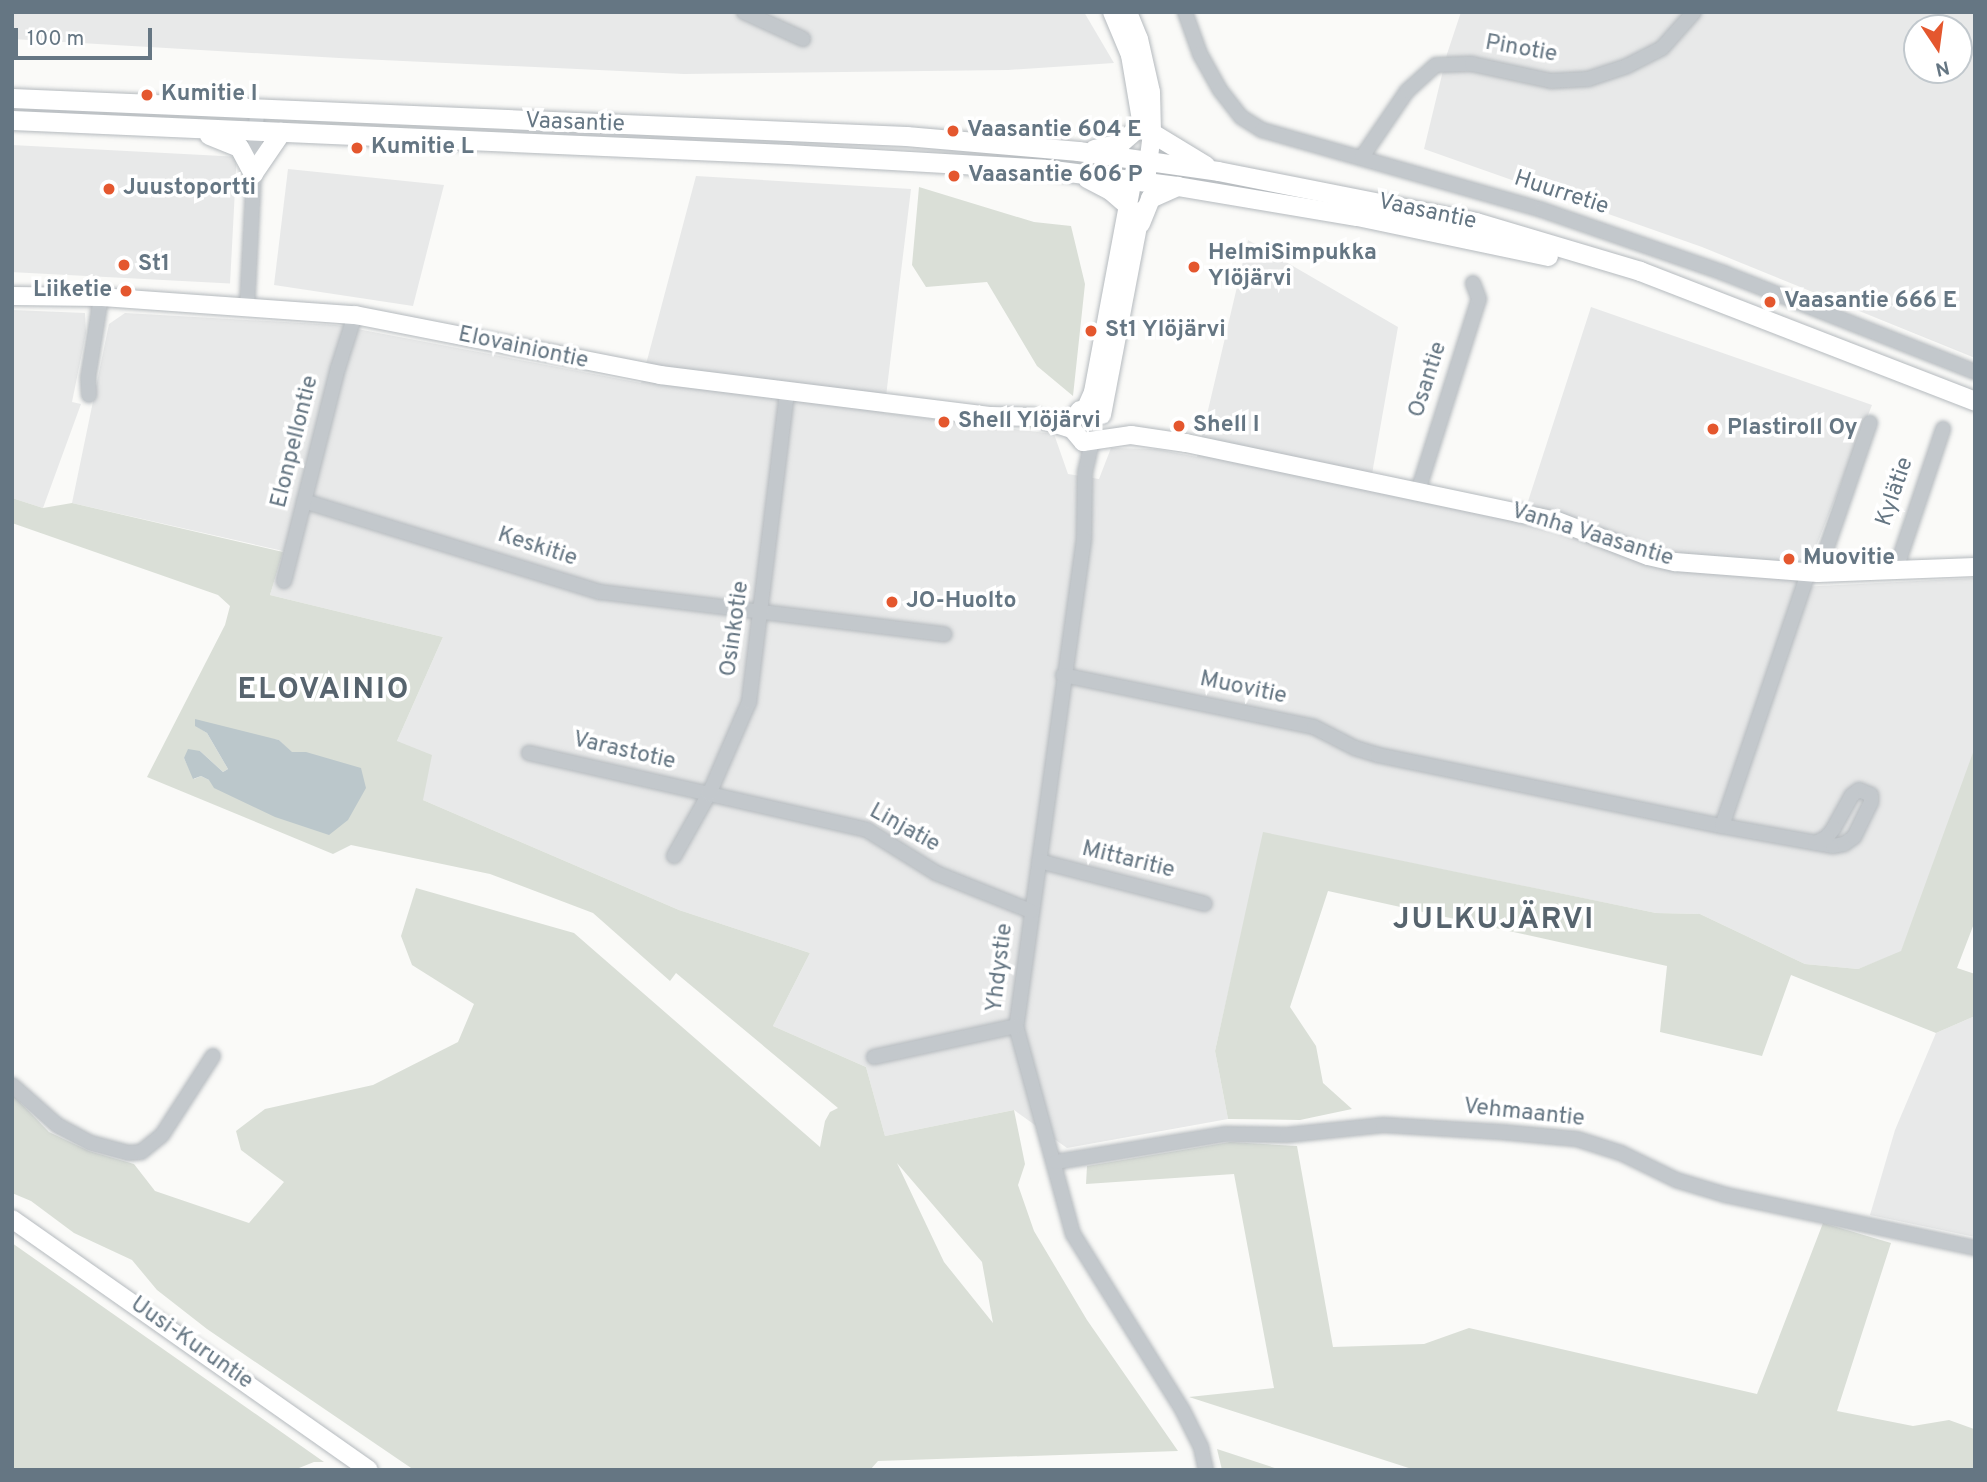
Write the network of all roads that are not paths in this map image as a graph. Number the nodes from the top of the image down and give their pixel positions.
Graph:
1 (744, 12) edge
2 (1112, 12) edge
3 (1128, 12) edge
4 (1185, 12) edge
5 (1694, 12) edge
6 (803, 39) dead end
7 (12, 99) edge
8 (257, 109) junction
9 (12, 120) edge
10 (177, 129) junction
11 (1146, 129) junction
12 (256, 131) junction
13 (281, 132) junction
14 (1078, 151) junction
15 (1362, 157) junction
16 (1141, 171) junction
17 (1218, 171) junction
18 (1077, 172) junction
19 (253, 173) junction
20 (1177, 186) junction
21 (1127, 205) junction
22 (1140, 223) junction
23 (1473, 284) dead end
24 (1699, 294) junction
25 (12, 296) edge
26 (101, 297) junction
27 (247, 308) junction
28 (355, 316) junction
29 (1975, 372) edge
30 (787, 391) junction
31 (89, 395) dead end
32 (1975, 401) edge
33 (1033, 417) junction
34 (1094, 423) junction
35 (1870, 423) dead end
36 (1943, 429) dead end
37 (1073, 431) junction
38 (1085, 473) junction
39 (1418, 491) junction
40 (304, 501) junction
41 (1975, 567) edge
42 (1895, 572) junction
43 (1813, 573) junction
44 (284, 581) dead end
45 (762, 611) junction
46 (944, 634) dead end
47 (1063, 675) junction
48 (529, 753) dead end
49 (709, 794) junction
50 (1722, 826) junction
51 (1815, 843) dead end
52 (674, 856) dead end
53 (1040, 861) junction
54 (1205, 904) dead end
55 (1031, 911) junction
56 (1016, 1026) junction
57 (213, 1056) dead end
58 (874, 1056) dead end
59 (12, 1085) edge
60 (1056, 1163) junction
61 (12, 1219) edge
62 (1975, 1248) edge
63 (369, 1470) edge
64 (1206, 1470) edge

1 - 6 street
2 - 11 main road
3 - 11 main road
4 - 15 street, Huurretie
5 - 15 street, Pinotie
7 - 8 highway, Vaasantie
8 - 12 street
8 - 14 highway, Vaasantie
9 - 10 highway, Vaasantie
10 - 12 highway, Vaasantie
10 - 19 highway
11 - 14 highway
11 - 16 main road
11 - 17 highway
12 - 13 highway, Vaasantie
12 - 19 street
13 - 18 highway, Vaasantie
13 - 19 highway
14 - 16 highway, Vaasantie
15 - 29 street, Huurretie
16 - 17 highway, Vaasantie
16 - 18 highway, Vaasantie
16 - 20 highway, Vaasantie
16 - 21 main road
16 - 22 main road
17 - 24 highway, Vaasantie
18 - 21 highway
19 - 27 street
20 - 22 highway
20 - 24 highway, Vaasantie
21 - 34 main road
22 - 34 main road
23 - 39 street, Osantie
24 - 32 highway, Vaasantie
25 - 26 main road, Elovainiontie
26 - 27 main road, Elovainiontie
26 - 31 street
27 - 28 main road, Elovainiontie
28 - 30 main road, Elovainiontie
28 - 40 street, Elonpellontie
30 - 33 main road, Elovainiontie
30 - 45 street, Osinkotie
33 - 34 main road, Elovainiontie
33 - 37 main road, Elovainiontie
34 - 37 main road
34 - 38 street, Yhdystie
34 - 39 main road, Vanha Vaasantie
35 - 43 street
36 - 42 street, Kylätie
37 - 38 street, Yhdystie
38 - 47 street, Yhdystie
39 - 43 main road, Vanha Vaasantie
40 - 44 street, Elonpellontie
40 - 45 street, Keskitie
41 - 42 main road, Vanha Vaasantie
42 - 43 main road, Vanha Vaasantie
43 - 50 street
45 - 46 street, Keskitie
45 - 49 street, Osinkotie
47 - 50 street, Muovitie
47 - 53 street, Yhdystie
48 - 49 street, Varastotie
49 - 52 street, Osinkotie
49 - 55 street, Linjatie
50 - 51 street, Muovitie
53 - 54 street, Mittaritie
53 - 55 street, Yhdystie
55 - 56 street, Yhdystie
56 - 58 street
56 - 60 street, Yhdystie
57 - 59 street
60 - 62 street, Vehmaantie
60 - 64 street, Yhdystie
61 - 63 main road, Uusi-Kuruntie

